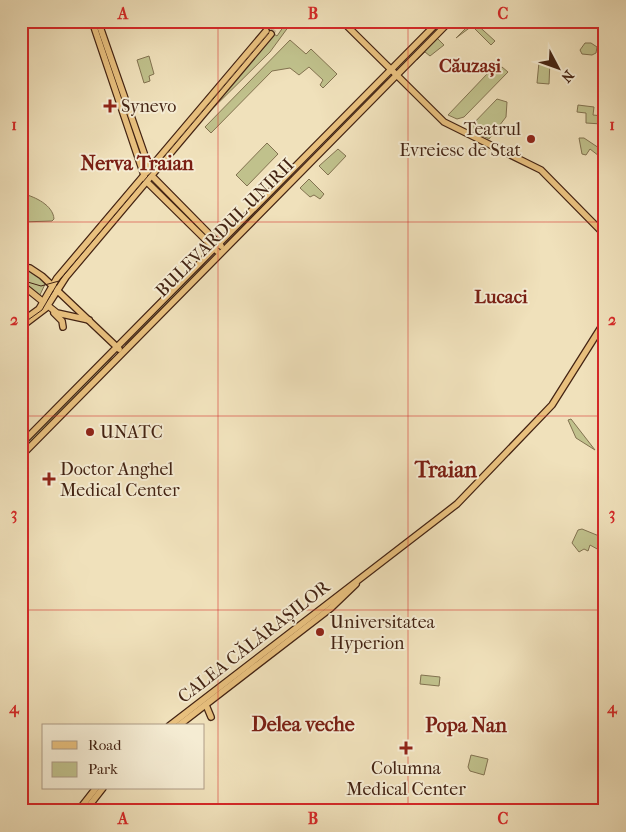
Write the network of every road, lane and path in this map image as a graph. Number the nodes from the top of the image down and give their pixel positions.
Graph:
1 (92, 21) edge
2 (98, 21) edge
3 (342, 21) edge
4 (439, 21) edge
5 (450, 21) edge
6 (269, 32) tunnel mouth
7 (392, 70) junction
8 (397, 75) junction
9 (211, 101) junction
10 (320, 142) junction
11 (325, 147) junction
12 (161, 154) junction
13 (145, 155) junction
14 (149, 169) junction
15 (290, 172) junction
16 (144, 176) junction
17 (152, 176) junction
18 (296, 177) junction
19 (146, 182) junction
20 (605, 235) edge
21 (216, 246) junction
22 (222, 252) junction
23 (21, 268) edge
24 (21, 284) edge
25 (54, 287) junction
26 (45, 304) junction
27 (53, 311) junction
28 (91, 321) junction
29 (605, 321) edge
30 (21, 322) edge
31 (21, 327) edge
32 (63, 327) dead end
33 (117, 347) junction
34 (122, 353) junction
35 (21, 444) edge
36 (21, 456) edge
37 (357, 583) junction
38 (206, 704) junction
39 (211, 717) dead end
40 (172, 724) edge
41 (181, 724) edge
42 (94, 790) edge
43 (101, 790) edge
44 (78, 811) edge
45 (84, 811) edge

1 - 16 main road
2 - 13 main road
3 - 7 main road
4 - 7 main road, BULEVARDUL UNIRII
5 - 8 main road, BULEVARDUL UNIRII
6 - 9 main road
7 - 8 main road
7 - 10 main road, BULEVARDUL UNIRII
8 - 11 main road, BULEVARDUL UNIRII
8 - 20 main road
9 - 12 main road
9 - 17 main road
10 - 11 main road
10 - 15 main road, BULEVARDUL UNIRII
11 - 18 main road, BULEVARDUL UNIRII
12 - 13 main road
12 - 14 main road
13 - 14 main road
14 - 16 main road
14 - 17 main road
15 - 18 main road
15 - 21 main road, BULEVARDUL UNIRII
16 - 19 main road
16 - 25 main road
17 - 19 main road
17 - 21 main road
18 - 22 main road, BULEVARDUL UNIRII
19 - 21 main road
19 - 25 main road
21 - 22 main road
21 - 33 main road, BULEVARDUL UNIRII
22 - 34 main road, BULEVARDUL UNIRII
23 - 25 main road
24 - 26 main road
25 - 26 main road
25 - 28 main road
26 - 27 main road
26 - 30 main road
26 - 31 main road
27 - 28 main road
27 - 32 main road
28 - 33 main road
29 - 37 main road, CALEA CĂLĂRAȘILOR
33 - 34 main road
33 - 35 main road, BULEVARDUL UNIRII
34 - 36 main road, BULEVARDUL UNIRII
37 - 38 main road, CALEA CĂLĂRAȘILOR
37 - 40 main road, CALEA CĂLĂRAȘILOR
38 - 39 main road
38 - 41 main road, CALEA CĂLĂRAȘILOR
42 - 44 main road
43 - 45 main road

